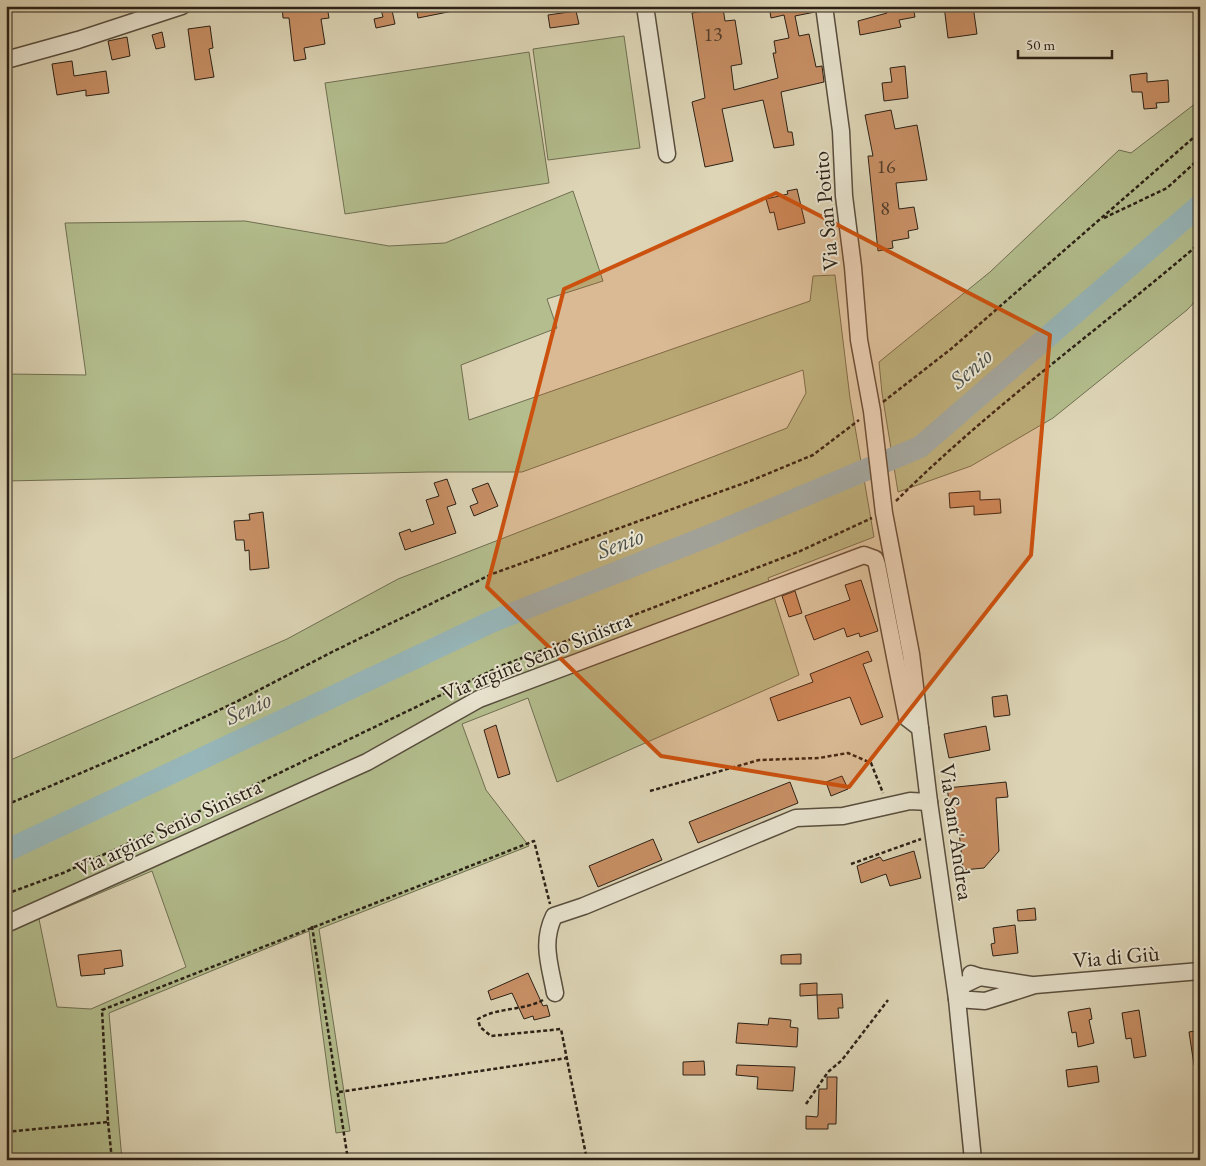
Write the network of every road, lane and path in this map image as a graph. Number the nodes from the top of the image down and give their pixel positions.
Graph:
1 (182, 6) edge
2 (646, 6) edge
3 (824, 6) edge
4 (6, 60) edge
5 (1200, 132) edge
6 (667, 154) dead end
7 (1200, 158) edge
8 (1100, 220) junction
9 (1200, 243) edge
10 (872, 411) junction
11 (884, 513) junction
12 (920, 728) junction
13 (650, 791) dead end
14 (929, 802) junction
15 (6, 805) edge
16 (888, 806) junction
17 (934, 836) junction
18 (851, 864) dead end
19 (6, 894) edge
20 (554, 916) junction
21 (6, 924) edge
22 (312, 926) junction
23 (952, 963) junction
24 (1200, 971) edge
25 (980, 977) junction
26 (1035, 985) junction
27 (556, 993) joint
28 (957, 999) junction
29 (888, 1000) dead end
30 (985, 1001) junction
31 (959, 1026) junction
32 (567, 1058) junction
33 (339, 1092) junction
34 (806, 1104) dead end
35 (108, 1122) junction
36 (6, 1132) edge
37 (112, 1160) edge
38 (348, 1160) edge
39 (587, 1160) edge
40 (973, 1160) edge

1 - 4 street
2 - 6 street
3 - 10 street, Via San Potito
5 - 8 path
7 - 8 path
8 - 10 path
9 - 11 path
10 - 11 street, Via San Potito
10 - 15 path
11 - 12 street, Via Sant'Andrea
11 - 19 path
12 - 14 street, Via Sant'Andrea
12 - 21 street, Via argine Senio Sinistra
13 - 16 path
14 - 16 street
14 - 17 street, Via Sant'Andrea
16 - 20 street
17 - 18 path
17 - 23 street, Via Sant'Andrea
20 - 22 path
20 - 27 street
22 - 33 path
22 - 35 path
23 - 25 street, Via di Giù
23 - 28 street, Via Sant'Andrea
24 - 26 street, Via di Giù
25 - 26 street, Via di Giù
25 - 28 street
26 - 30 street, Via di Giù
27 - 32 path
28 - 30 street, Via di Giù
28 - 31 street, Via Sant'Andrea
29 - 34 path
30 - 31 street, Via di Giù
31 - 40 street, Via Sant'Andrea
32 - 33 path
32 - 39 path
33 - 38 path
35 - 36 path
35 - 37 path

